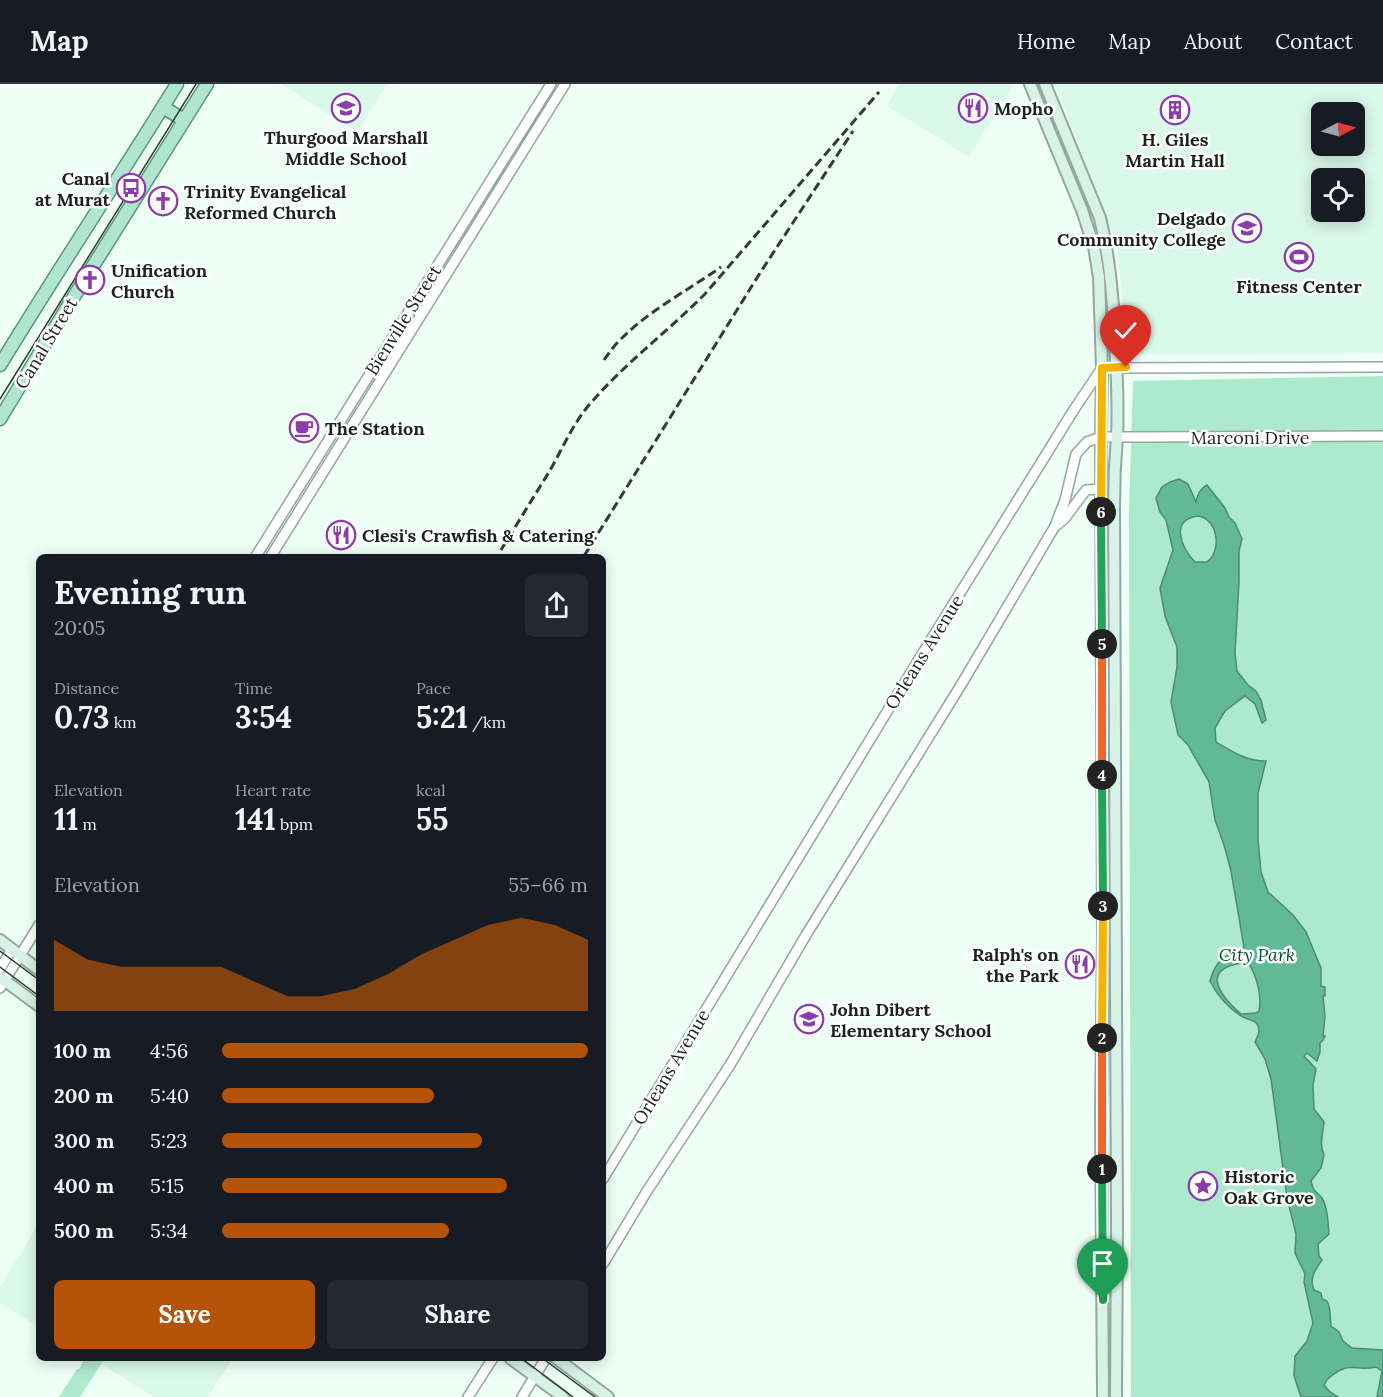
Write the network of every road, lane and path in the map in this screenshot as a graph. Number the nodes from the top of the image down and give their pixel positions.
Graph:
1 (177, 84) edge
2 (207, 84) edge
3 (551, 84) edge
4 (565, 84) edge
5 (1030, 84) edge
6 (1045, 84) edge
7 (163, 107) junction
8 (184, 120) junction
9 (0, 365) edge
10 (1116, 367) junction
11 (1383, 367) edge
12 (1102, 373) junction
13 (0, 419) edge
14 (1383, 436) edge
15 (1101, 437) junction
16 (1117, 437) junction
17 (1101, 489) junction
18 (1055, 526) junction
19 (257, 554) edge
20 (271, 554) edge
21 (36, 929) edge
22 (0, 940) edge
23 (16, 952) junction
24 (36, 968) edge
25 (0, 969) edge
26 (1, 982) edge
27 (36, 1004) edge
28 (606, 1174) edge
29 (606, 1259) edge
30 (490, 1361) edge
31 (514, 1361) edge
32 (544, 1361) edge
33 (560, 1361) edge
34 (535, 1376) junction
35 (468, 1397) edge
36 (522, 1397) edge
37 (563, 1397) edge
38 (608, 1397) edge
39 (1103, 1397) edge
40 (1116, 1397) edge

1 - 7 main road, Canal Street
2 - 8 main road, Canal Street
3 - 19 street, Bienville Street
4 - 20 street, Bienville Street
5 - 12 main road
6 - 10 main road
7 - 8 main road
7 - 9 main road, Canal Street
8 - 13 main road, Canal Street
10 - 11 street
10 - 12 street
10 - 16 main road
12 - 15 main road
12 - 16 main road
12 - 28 street, Orleans Avenue
14 - 16 street, Marconi Drive
15 - 16 street
15 - 17 main road
15 - 18 street
16 - 40 main road
17 - 18 street
17 - 39 main road
18 - 29 street
21 - 23 street
22 - 23 main road
23 - 24 main road
23 - 25 street
23 - 26 street
26 - 27 main road
30 - 35 street
31 - 34 main road
32 - 34 street
33 - 38 main road
34 - 36 street
34 - 37 main road

